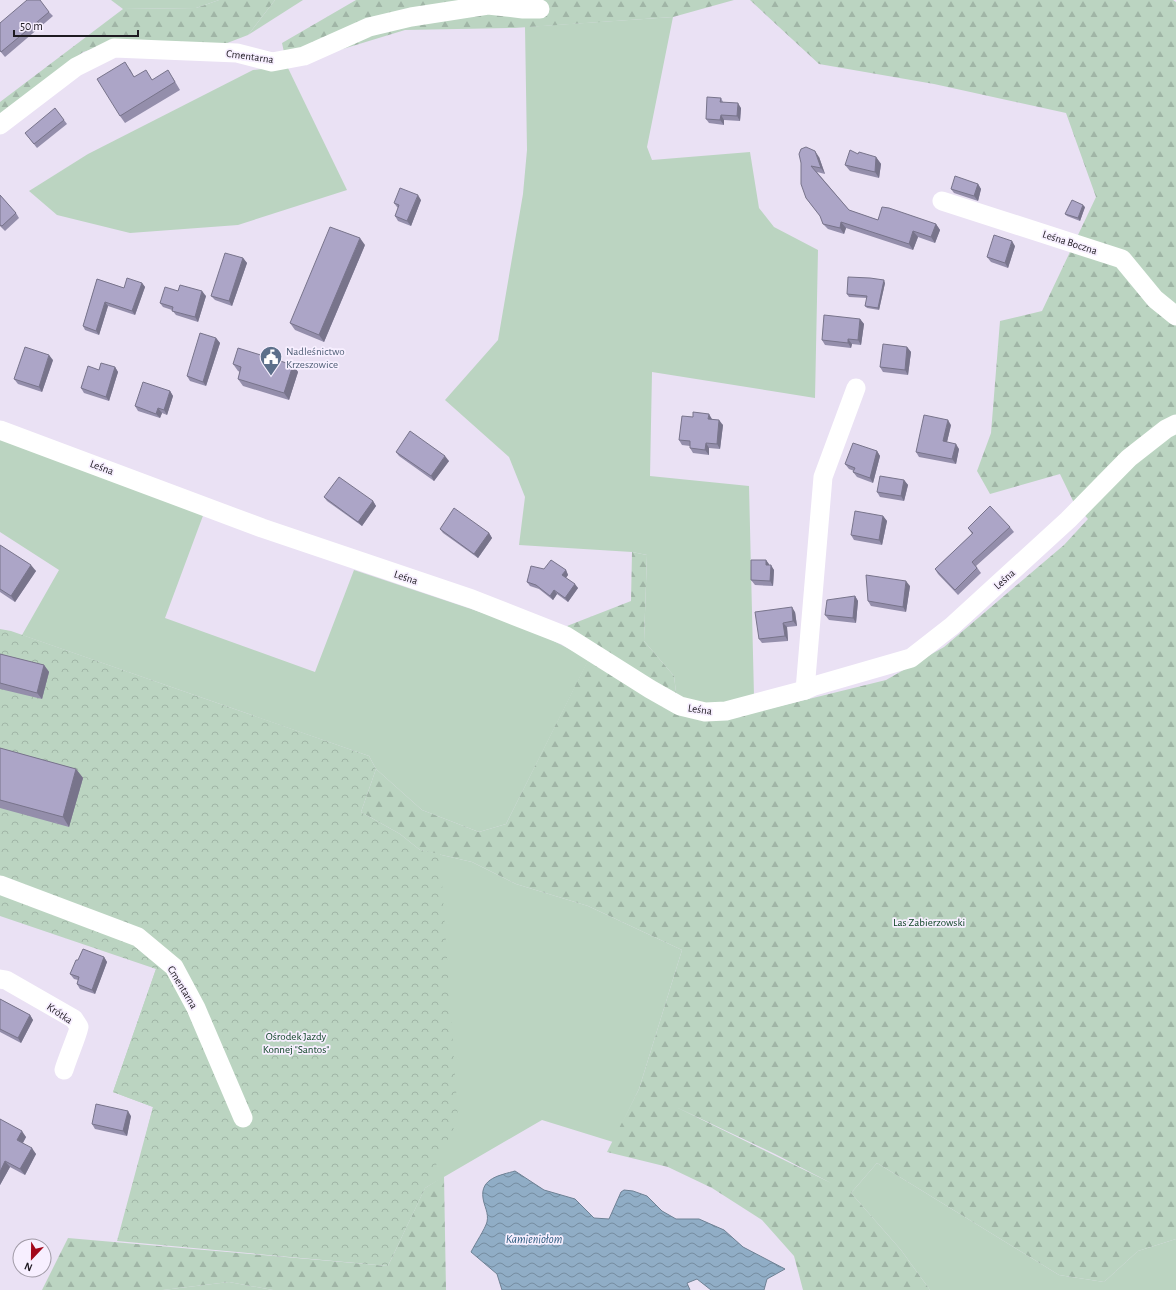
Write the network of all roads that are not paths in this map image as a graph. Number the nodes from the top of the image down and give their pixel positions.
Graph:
1 (540, 9) dead end
2 (0, 125) edge
3 (942, 201) dead end
4 (1176, 316) edge
5 (856, 388) dead end
6 (1176, 424) edge
7 (0, 430) edge
8 (805, 690) junction
9 (0, 885) edge
10 (0, 979) edge
11 (64, 1070) dead end
12 (243, 1118) dead end

1 - 2 street, Cmentarna
3 - 4 street, Leśna Boczna
5 - 8 street
6 - 8 street, Leśna
7 - 8 street, Leśna
9 - 12 street, Cmentarna
10 - 11 street, Krótka

